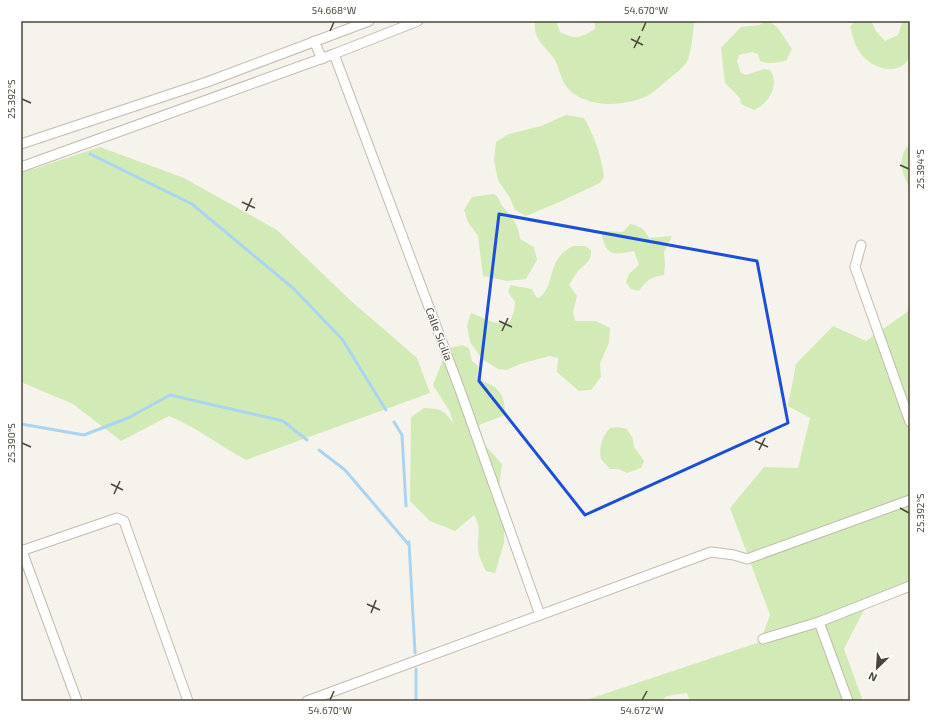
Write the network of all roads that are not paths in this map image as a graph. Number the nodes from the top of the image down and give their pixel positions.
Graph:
1 (369, 21) edge
2 (418, 21) edge
3 (314, 41) junction
4 (334, 54) junction
5 (322, 59) junction
6 (21, 144) edge
7 (21, 167) edge
8 (861, 245) dead end
9 (910, 422) edge
10 (910, 500) edge
11 (22, 551) edge
12 (910, 586) edge
13 (540, 615) junction
14 (819, 622) junction
15 (763, 639) dead end
16 (77, 701) edge
17 (188, 701) edge
18 (308, 701) edge
19 (848, 701) edge

1 - 3 street
2 - 4 street
3 - 5 street
3 - 6 street
4 - 5 street
4 - 13 street, Calle Sicilia
5 - 7 street
8 - 9 street
10 - 13 street
11 - 16 street
11 - 17 street
12 - 14 street
13 - 18 street
14 - 15 street
14 - 19 street

